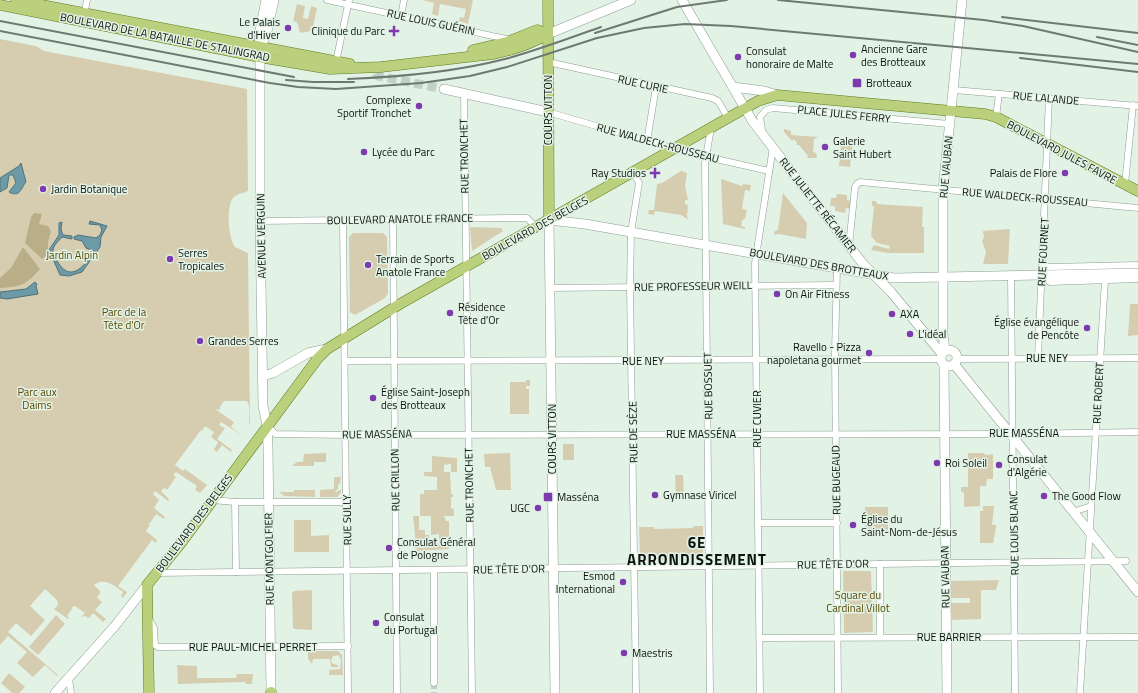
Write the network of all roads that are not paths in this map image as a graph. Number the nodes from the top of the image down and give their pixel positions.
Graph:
1 (16, 0) edge
2 (87, 0) edge
3 (266, 0) edge
4 (274, 0) edge
5 (327, 0) edge
6 (404, 0) edge
7 (548, 0) edge
8 (631, 0) edge
9 (682, 0) edge
10 (962, 0) edge
11 (349, 2) edge
12 (0, 5) edge
13 (401, 16) junction
14 (83, 18) junction
15 (548, 34) junction
16 (512, 40) junction
17 (260, 52) junction
18 (548, 62) junction
19 (333, 66) junction
20 (656, 87) junction
21 (733, 87) junction
22 (444, 89) tunnel mouth
23 (954, 90) junction
24 (464, 94) junction
25 (999, 94) junction
26 (776, 95) junction
27 (1049, 98) junction
28 (1135, 106) edge
29 (745, 108) junction
30 (548, 112) junction
31 (951, 112) junction
32 (986, 114) joint
33 (996, 117) junction
34 (728, 118) junction
35 (949, 124) junction
36 (711, 128) junction
37 (764, 135) junction
38 (647, 141) junction
39 (1047, 144) junction
40 (773, 147) junction
41 (674, 149) junction
42 (705, 157) junction
43 (769, 171) junction
44 (633, 172) junction
45 (1125, 184) junction
46 (943, 190) junction
47 (1138, 191) edge
48 (1045, 198) junction
49 (1138, 208) edge
50 (465, 218) junction
51 (343, 220) junction
52 (393, 220) junction
53 (549, 220) junction
54 (260, 221) junction
55 (536, 227) junction
56 (630, 232) junction
57 (706, 245) junction
58 (849, 246) junction
59 (756, 253) junction
60 (1042, 264) junction
61 (1138, 265) edge
62 (837, 268) junction
63 (465, 273) junction
64 (1138, 273) edge
65 (874, 274) junction
66 (1042, 275) junction
67 (943, 277) junction
68 (1011, 277) junction
69 (1105, 280) junction
70 (1138, 280) edge
71 (835, 285) junction
72 (756, 286) junction
73 (630, 287) junction
74 (706, 287) junction
75 (550, 288) junction
76 (394, 308) junction
77 (943, 334) junction
78 (344, 336) junction
79 (932, 342) junction
80 (326, 349) junction
81 (943, 357) junction
82 (1012, 358) junction
83 (1038, 358) junction
84 (1100, 358) junction
85 (1138, 358) edge
86 (552, 360) junction
87 (707, 360) junction
88 (757, 360) junction
89 (835, 360) junction
90 (345, 361) junction
91 (394, 361) junction
92 (632, 361) junction
93 (467, 362) junction
94 (955, 362) junction
95 (263, 376) junction
96 (267, 425) junction
97 (1096, 432) junction
98 (1138, 432) edge
99 (394, 433) junction
100 (944, 433) junction
101 (346, 434) junction
102 (468, 434) junction
103 (708, 434) junction
104 (757, 434) junction
105 (836, 434) junction
106 (1012, 434) junction
107 (552, 435) junction
108 (633, 435) junction
109 (212, 500) junction
110 (235, 502) junction
111 (269, 502) junction
112 (346, 502) junction
113 (1091, 506) junction
114 (1073, 512) junction
115 (837, 522) junction
116 (759, 523) junction
117 (1089, 531) junction
118 (1126, 561) dead end
119 (1114, 562) junction
120 (945, 563) junction
121 (1014, 563) junction
122 (1087, 563) junction
123 (837, 564) junction
124 (880, 564) junction
125 (758, 565) junction
126 (709, 566) junction
127 (554, 568) junction
128 (635, 568) junction
129 (396, 570) junction
130 (434, 570) junction
131 (471, 570) junction
132 (347, 571) junction
133 (236, 572) junction
134 (270, 572) junction
135 (157, 573) junction
136 (147, 585) junction
137 (1138, 592) edge
138 (149, 619) junction
139 (880, 637) junction
140 (946, 637) junction
141 (1014, 637) junction
142 (1138, 637) edge
143 (760, 638) junction
144 (838, 638) junction
145 (1083, 638) junction
146 (348, 646) junction
147 (270, 647) junction
148 (69, 678) junction
149 (434, 683) tunnel mouth
150 (55, 693) edge
151 (70, 693) edge
152 (149, 693) edge
153 (271, 693) edge
154 (348, 693) edge
155 (397, 693) edge
156 (472, 693) edge
157 (555, 693) edge
158 (636, 693) edge
159 (710, 693) edge
160 (760, 693) edge
161 (838, 693) edge
162 (947, 693) edge
163 (1015, 693) edge
164 (1080, 693) edge

1 - 14 main road, BOULEVARD DE LA BATAILLE DE STALINGRAD
2 - 14 street
3 - 17 main road, AVENUE VERGUIN
4 - 17 main road
5 - 11 street, RUE LOUIS GUÉRIN
6 - 13 street
7 - 15 main road, COURS VITTON
8 - 15 main road
9 - 21 main road, RUE JULIETTE RÉCAMIER
10 - 23 main road, RUE VAUBAN
11 - 13 street, RUE LOUIS GUÉRIN
11 - 19 street
12 - 14 main road, BOULEVARD DE LA BATAILLE DE STALINGRAD
13 - 16 street, RUE LOUIS GUÉRIN
14 - 17 main road, BOULEVARD DE LA BATAILLE DE STALINGRAD
15 - 16 main road
15 - 18 main road, COURS VITTON
15 - 19 main road
16 - 19 main road
17 - 19 main road, BOULEVARD DE LA BATAILLE DE STALINGRAD
17 - 54 main road, AVENUE VERGUIN
18 - 20 street, RUE CURIE
18 - 30 main road, COURS VITTON
20 - 34 street, RUE CURIE
20 - 38 street
21 - 26 main road, PLACE JULES FERRY
21 - 29 main road, RUE JULIETTE RÉCAMIER
22 - 24 main road
23 - 25 street, RUE LALANDE
23 - 31 main road, RUE VAUBAN
24 - 30 main road
24 - 50 street, RUE TRONCHET
25 - 27 street, RUE LALANDE
25 - 33 street
26 - 29 main road, PLACE JULES FERRY
26 - 31 main road, PLACE JULES FERRY
27 - 28 street, RUE LALANDE
27 - 39 street, RUE FOURNET
28 - 45 street
29 - 34 main road, BOULEVARD DES BELGES
29 - 37 main road, RUE JULIETTE RÉCAMIER
30 - 38 street, RUE WALDECK-ROUSSEAU
30 - 53 main road, COURS VITTON
31 - 32 main road, PLACE JULES FERRY
31 - 35 main road, RUE VAUBAN
32 - 33 main road, BOULEVARD JULES FAVRE
33 - 39 main road, BOULEVARD JULES FAVRE
34 - 36 main road, BOULEVARD DES BELGES
35 - 37 street, PLACE JULES FERRY
35 - 46 main road, RUE VAUBAN
36 - 41 main road, BOULEVARD DES BELGES
36 - 42 street, RUE BOSSUET
37 - 40 main road, RUE JULIETTE RÉCAMIER
38 - 41 street, RUE WALDECK-ROUSSEAU
39 - 45 main road, BOULEVARD JULES FAVRE
39 - 48 street, RUE FOURNET
40 - 43 street, RUE CUVIER
40 - 58 main road, RUE JULIETTE RÉCAMIER
41 - 42 street, RUE WALDECK-ROUSSEAU
41 - 44 main road, BOULEVARD DES BELGES
42 - 43 street, RUE WALDECK-ROUSSEAU
42 - 57 street, RUE BOSSUET
43 - 59 street, RUE CUVIER
44 - 53 main road, BOULEVARD DES BELGES
44 - 56 street, RUE DE SÈZE
45 - 47 main road, BOULEVARD JULES FAVRE
46 - 48 street, RUE WALDECK-ROUSSEAU
46 - 58 street, RUE WALDECK-ROUSSEAU
46 - 67 main road, RUE VAUBAN
48 - 49 street, RUE WALDECK-ROUSSEAU
48 - 60 street, RUE FOURNET
50 - 52 street, BOULEVARD ANATOLE FRANCE
50 - 55 street, BOULEVARD ANATOLE FRANCE
50 - 63 street, RUE TRONCHET
51 - 52 street, BOULEVARD ANATOLE FRANCE
51 - 54 street, BOULEVARD ANATOLE FRANCE
51 - 78 street
52 - 76 street, RUE CRILLON
53 - 55 main road, BOULEVARD DES BELGES
53 - 56 main road, BOULEVARD DES BROTTEAUX
53 - 75 main road, COURS VITTON
54 - 95 main road, AVENUE VERGUIN
55 - 63 main road, BOULEVARD DES BELGES
56 - 57 main road, BOULEVARD DES BROTTEAUX
56 - 73 street, RUE DE SÈZE
57 - 59 main road, BOULEVARD DES BROTTEAUX
57 - 74 street, RUE BOSSUET
58 - 65 main road, RUE JULIETTE RÉCAMIER
59 - 62 main road, BOULEVARD DES BROTTEAUX
59 - 72 street, RUE CUVIER
60 - 61 street
60 - 66 street, RUE FOURNET
62 - 65 main road, BOULEVARD DES BROTTEAUX
62 - 71 street, RUE BUGEAUD
63 - 76 main road, BOULEVARD DES BELGES
63 - 93 street, RUE TRONCHET
64 - 66 main road
65 - 67 main road, BOULEVARD DES BROTTEAUX
65 - 79 main road, RUE JULIETTE RÉCAMIER
66 - 68 main road, BOULEVARD DES BROTTEAUX
66 - 69 street, BOULEVARD DES BROTTEAUX
66 - 83 street, RUE FOURNET
67 - 68 main road, BOULEVARD DES BROTTEAUX
67 - 77 main road, RUE VAUBAN
68 - 82 street, RUE LOUIS BLANC
69 - 70 street, BOULEVARD DES BROTTEAUX
69 - 84 street, RUE ROBERT
71 - 72 street, RUE PROFESSEUR WEILL
71 - 89 street, RUE BUGEAUD
72 - 74 street, RUE PROFESSEUR WEILL
72 - 88 street, RUE CUVIER
73 - 74 street, RUE PROFESSEUR WEILL
73 - 75 street, RUE PROFESSEUR WEILL
73 - 92 street, RUE DE SÈZE
74 - 87 street, RUE BOSSUET
75 - 86 main road, COURS VITTON
76 - 78 main road, BOULEVARD DES BELGES
76 - 91 street, RUE CRILLON
77 - 79 main road
77 - 81 main road, RUE VAUBAN
78 - 80 main road, BOULEVARD DES BELGES
78 - 90 street, RUE SULLY
79 - 81 main road, RUE JULIETTE RÉCAMIER
80 - 95 main road, BOULEVARD DES BELGES
80 - 96 main road, BOULEVARD DES BELGES
81 - 89 street, RUE NEY
81 - 94 main road
81 - 94 main road, RUE JULIETTE RÉCAMIER
81 - 100 main road, RUE VAUBAN
82 - 83 street, RUE NEY
82 - 94 street, RUE NEY
82 - 106 street, RUE LOUIS BLANC
83 - 84 street, RUE NEY
84 - 85 street, RUE NEY
84 - 97 street, RUE ROBERT
86 - 92 street, RUE NEY
86 - 93 street, RUE NEY
86 - 107 main road, COURS VITTON
87 - 88 street, RUE NEY
87 - 92 street, RUE NEY
87 - 103 street, RUE BOSSUET
88 - 89 street, RUE NEY
88 - 104 street, RUE CUVIER
89 - 105 street, RUE BUGEAUD
90 - 91 street, RUE NEY
90 - 101 street, RUE SULLY
91 - 93 street, RUE NEY
91 - 99 street, RUE CRILLON
92 - 108 street, RUE DE SÈZE
93 - 102 street, RUE TRONCHET
94 - 106 main road
95 - 96 main road, AVENUE VERGUIN
96 - 101 street, RUE MASSÉNA
96 - 109 main road, BOULEVARD DES BELGES
96 - 111 main road, RUE MONTGOLFIER
97 - 98 street, RUE MASSÉNA
97 - 106 street, RUE MASSÉNA
97 - 113 street, RUE ROBERT
99 - 101 street, RUE MASSÉNA
99 - 102 street, RUE MASSÉNA
99 - 129 street, RUE CRILLON
100 - 105 street, RUE MASSÉNA
100 - 106 street, RUE MASSÉNA
100 - 120 main road, RUE VAUBAN
101 - 112 street, RUE SULLY
102 - 107 street, RUE MASSÉNA
102 - 131 street, RUE TRONCHET
103 - 104 street, RUE MASSÉNA
103 - 108 street, RUE MASSÉNA
103 - 126 street, RUE BOSSUET
104 - 105 street, RUE MASSÉNA
104 - 116 street, RUE CUVIER
105 - 115 street, RUE BUGEAUD
106 - 114 main road
106 - 121 street, RUE LOUIS BLANC
107 - 108 street, RUE MASSÉNA
107 - 127 main road, COURS VITTON
108 - 128 street, RUE DE SÈZE
109 - 110 street
109 - 135 main road, BOULEVARD DES BELGES
110 - 111 street
110 - 133 street
111 - 112 street
111 - 134 main road, RUE MONTGOLFIER
112 - 132 street, RUE SULLY
113 - 114 street
113 - 117 street, RUE ROBERT
114 - 117 main road
115 - 116 street
115 - 123 street, RUE BUGEAUD
116 - 125 street, RUE CUVIER
117 - 119 main road
117 - 122 street, RUE ROBERT
118 - 119 street, RUE TÊTE D'OR
119 - 122 street, RUE TÊTE D'OR
119 - 137 main road
120 - 121 street, RUE TÊTE D'OR
120 - 124 street, RUE TÊTE D'OR
120 - 140 main road, RUE VAUBAN
121 - 122 street, RUE TÊTE D'OR
121 - 141 street, RUE LOUIS BLANC
122 - 145 street, RUE ROBERT
123 - 124 street, RUE TÊTE D'OR
123 - 125 street, RUE TÊTE D'OR
123 - 144 street, RUE BUGEAUD
124 - 139 street
125 - 126 street, RUE TÊTE D'OR
125 - 143 street, RUE CUVIER
126 - 128 street, RUE TÊTE D'OR
126 - 159 street, RUE BOSSUET
127 - 128 street, RUE TÊTE D'OR
127 - 131 street, RUE TÊTE D'OR
127 - 157 main road, COURS VITTON
128 - 158 street, RUE DE SÈZE
129 - 130 street, RUE TÊTE D'OR
129 - 132 street, RUE TÊTE D'OR
129 - 155 street, RUE CRILLON
130 - 131 street, RUE TÊTE D'OR
130 - 149 street
131 - 156 street, RUE TRONCHET
132 - 134 street, RUE TÊTE D'OR
132 - 146 street, RUE SULLY
133 - 134 street, RUE TÊTE D'OR
133 - 135 street, RUE TÊTE D'OR
134 - 147 main road, RUE MONTGOLFIER
135 - 136 main road, BOULEVARD DES BELGES
136 - 138 main road
136 - 148 main road, BOULEVARD DES BELGES
138 - 147 street, RUE PAUL-MICHEL PERRET
138 - 152 main road
139 - 140 street, RUE BARRIER
139 - 144 street, RUE BARRIER
140 - 141 street, RUE BARRIER
140 - 162 main road, RUE VAUBAN
141 - 145 street, RUE BARRIER
141 - 163 street, RUE LOUIS BLANC
142 - 145 street, RUE BARRIER
143 - 144 street, RUE BARRIER
143 - 160 street, RUE CUVIER
144 - 161 street, RUE BUGEAUD
145 - 164 street, RUE ROBERT
146 - 147 street, RUE PAUL-MICHEL PERRET
146 - 154 street, RUE SULLY
147 - 153 main road, RUE MONTGOLFIER
148 - 150 main road, BOULEVARD DES BELGES
148 - 151 street

